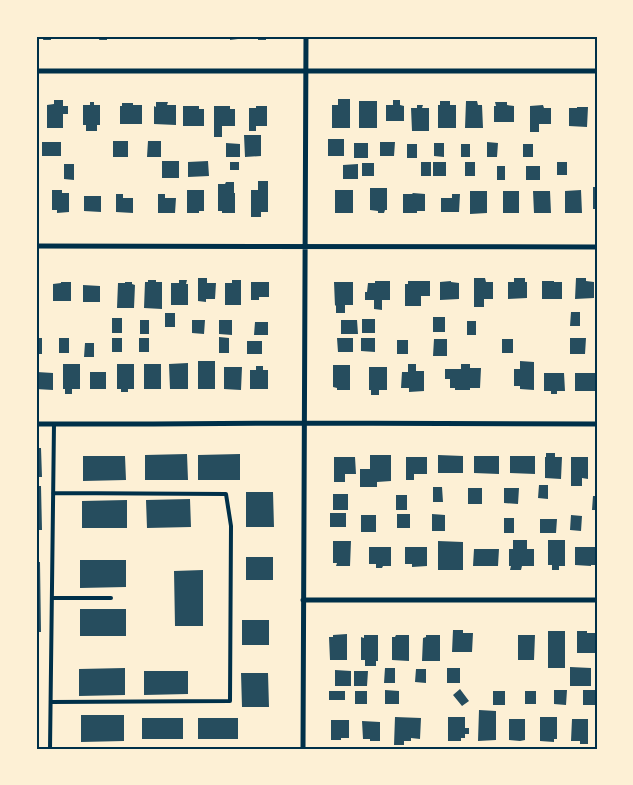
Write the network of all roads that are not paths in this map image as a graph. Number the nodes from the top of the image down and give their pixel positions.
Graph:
1 (306, 36) edge
2 (305, 70) junction
3 (36, 71) edge
4 (597, 71) edge
5 (36, 246) edge
6 (304, 246) junction
7 (597, 247) edge
8 (305, 423) junction
9 (36, 424) edge
10 (54, 424) junction
11 (597, 424) edge
12 (53, 492) junction
13 (52, 598) junction
14 (111, 598) dead end
15 (303, 600) junction
16 (597, 600) edge
17 (51, 702) junction
18 (50, 749) edge
19 (302, 749) edge

1 - 2 street
2 - 3 street
2 - 4 street
2 - 6 street
5 - 6 street
6 - 7 street
6 - 8 street
8 - 10 street
8 - 11 street
8 - 15 street
9 - 10 street
10 - 12 lane
12 - 13 lane
12 - 17 lane
13 - 14 lane
13 - 17 lane
15 - 16 street
15 - 19 street
17 - 18 lane

